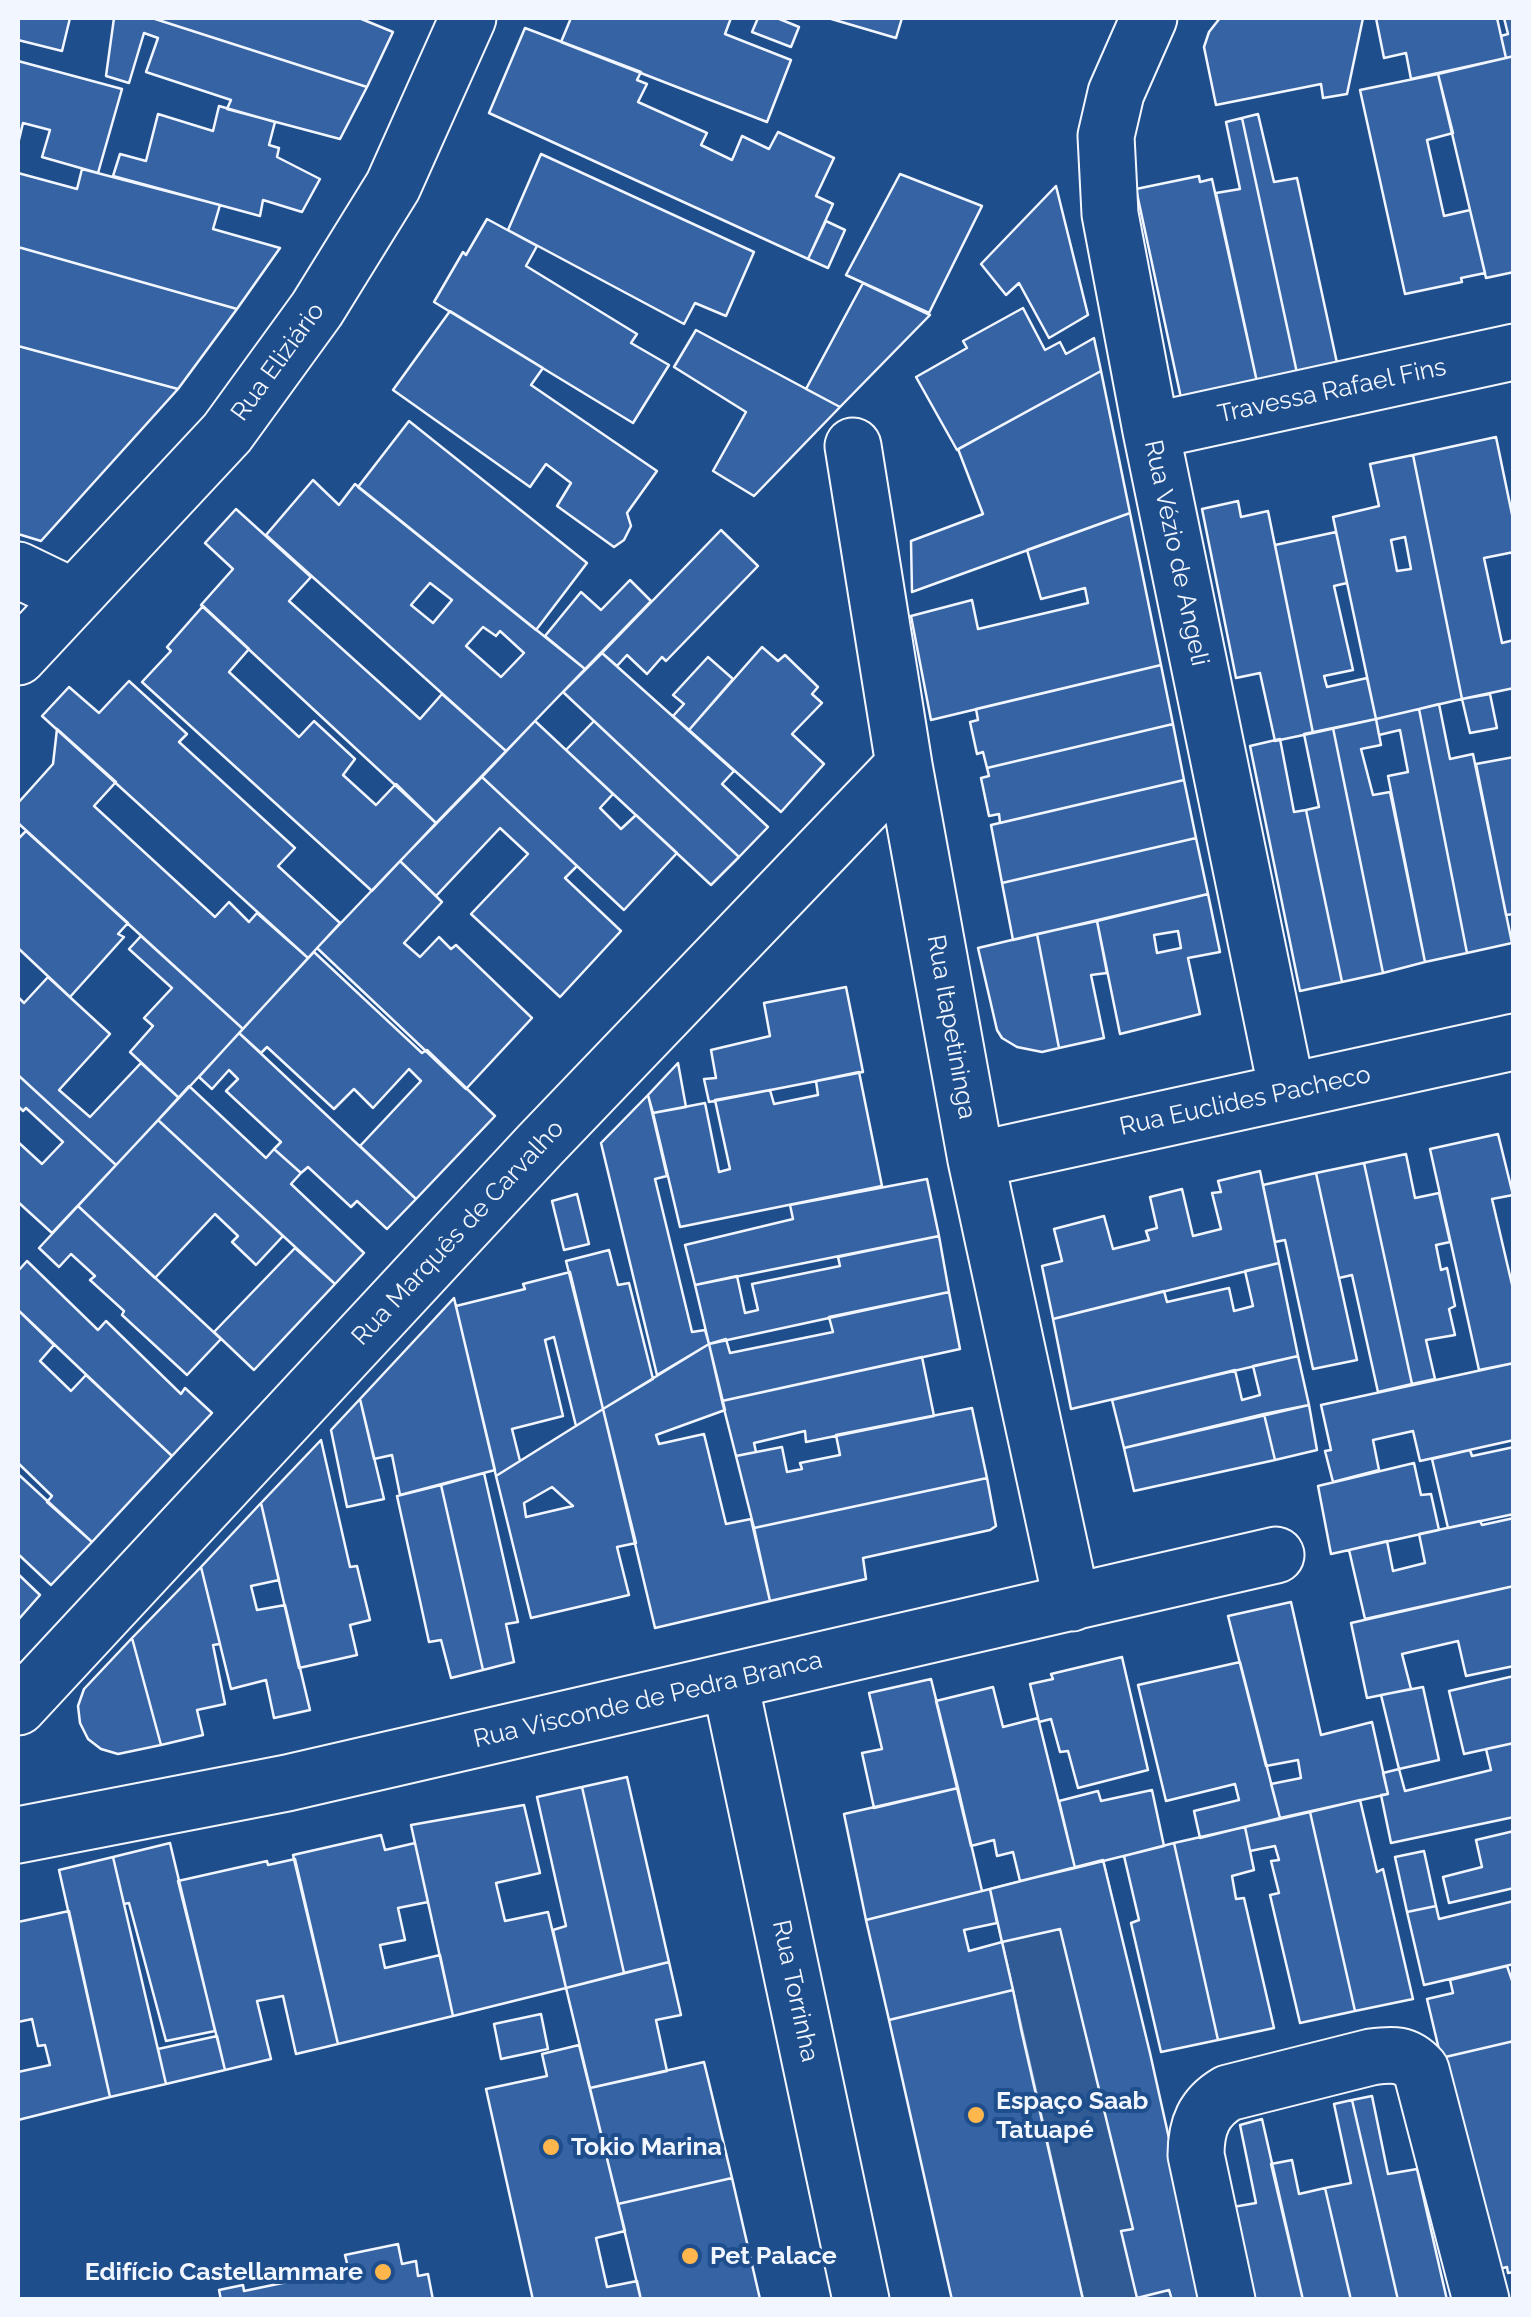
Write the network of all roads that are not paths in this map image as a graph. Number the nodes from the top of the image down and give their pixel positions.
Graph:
1 (468, 18) edge
2 (1149, 18) edge
3 (1514, 352) edge
4 (1151, 430) junction
5 (853, 446) dead end
6 (18, 570) edge
7 (74, 597) junction
8 (18, 658) edge
9 (904, 766) junction
10 (1512, 1047) edge
11 (1287, 1091) junction
12 (976, 1160) junction
13 (1276, 1555) dead end
14 (1072, 1603) junction
15 (730, 1683) junction
16 (18, 1707) edge
17 (18, 1835) edge
18 (861, 2300) edge
19 (1226, 2300) edge
20 (1481, 2300) edge

1 - 7 street, Rua Eliziário
2 - 4 street, Rua Vézio de Angeli
3 - 4 street, Travessa Rafael Fins
4 - 11 street, Rua Vézio de Angeli
5 - 9 street, Rua Itapetininga
6 - 7 street
7 - 8 street, Rua Eliziário
9 - 12 street, Rua Itapetininga
9 - 16 street, Rua Marquês de Carvalho
10 - 11 street, Rua Euclides Pacheco
11 - 12 street, Rua Euclides Pacheco
12 - 14 street, Rua Itapetininga
13 - 14 street, Rua Visconde de Pedra Branca
14 - 15 street, Rua Visconde de Pedra Branca
15 - 17 street, Rua Visconde de Pedra Branca
15 - 18 street, Rua Torrinha
19 - 20 street

